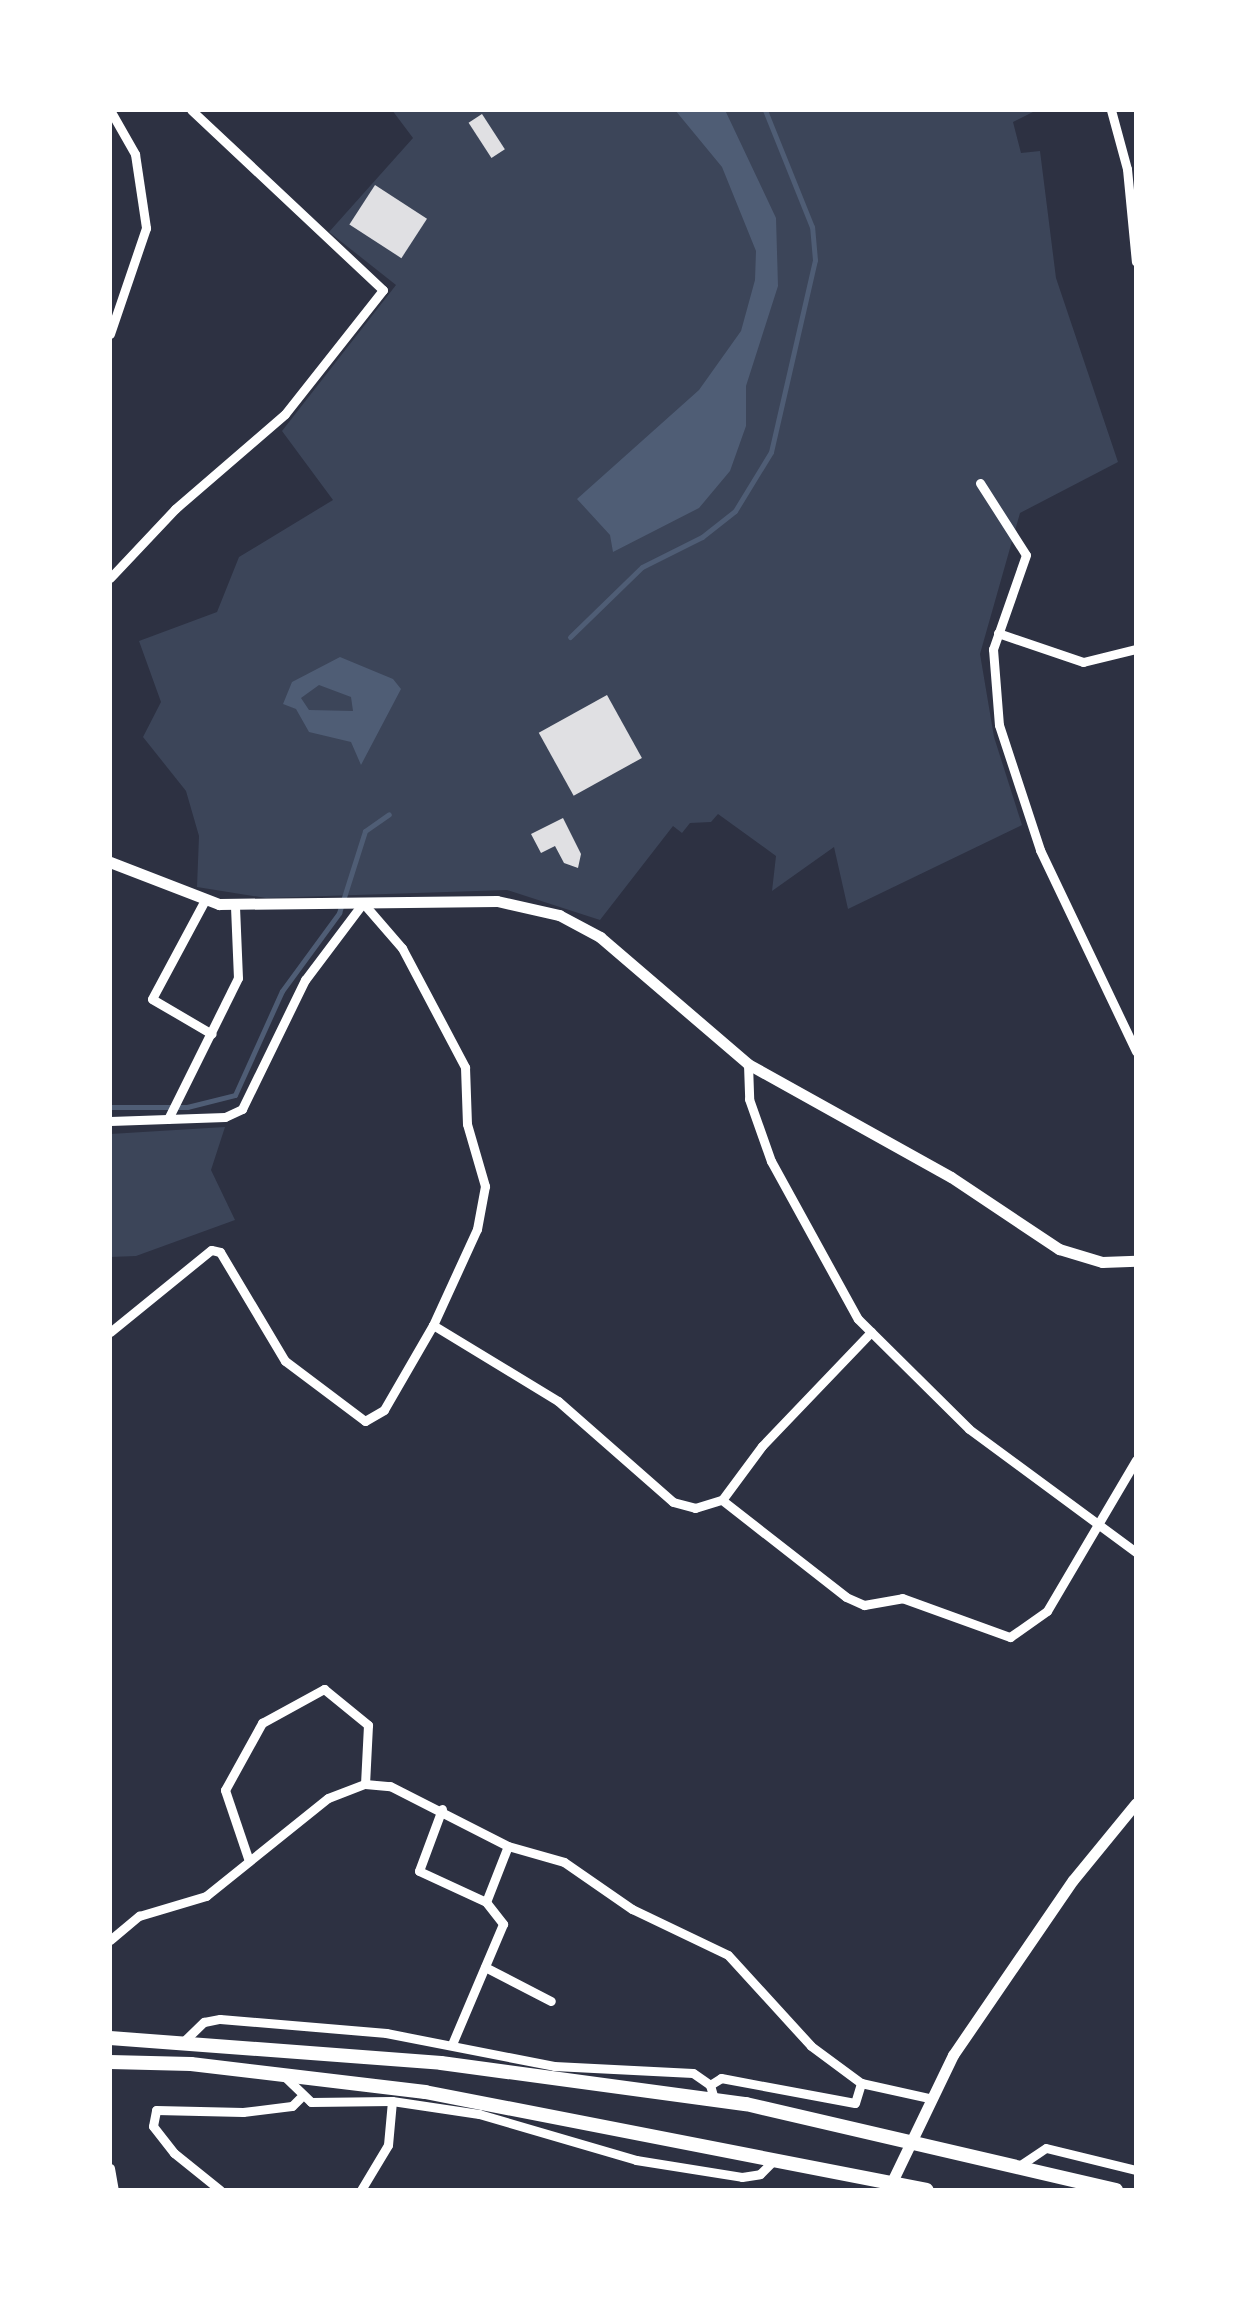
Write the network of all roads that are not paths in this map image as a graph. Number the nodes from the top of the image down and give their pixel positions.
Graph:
1 (110, 110) edge
2 (190, 110) edge
3 (1112, 110) edge
4 (1136, 262) edge
5 (110, 334) edge
6 (980, 483) dead end
7 (110, 578) edge
8 (998, 634) junction
9 (1136, 649) edge
10 (110, 862) edge
11 (205, 900) junction
12 (363, 903) junction
13 (235, 905) junction
14 (212, 1034) junction
15 (1136, 1051) edge
16 (748, 1064) junction
17 (168, 1119) junction
18 (110, 1120) edge
19 (1136, 1260) edge
20 (432, 1325) junction
21 (110, 1332) edge
22 (871, 1332) junction
23 (1136, 1460) edge
24 (722, 1500) junction
25 (1099, 1525) junction
26 (1136, 1552) edge
27 (365, 1784) junction
28 (1136, 1802) edge
29 (442, 1808) junction
30 (508, 1846) junction
31 (249, 1861) junction
32 (486, 1902) junction
33 (110, 1940) edge
34 (484, 1967) junction
35 (551, 2001) dead end
36 (110, 2038) edge
37 (183, 2042) junction
38 (452, 2044) junction
39 (110, 2062) edge
40 (282, 2074) junction
41 (861, 2083) junction
42 (712, 2092) junction
43 (300, 2098) junction
44 (929, 2098) junction
45 (392, 2101) junction
46 (908, 2142) junction
47 (774, 2160) junction
48 (1019, 2166) junction
49 (110, 2168) edge
50 (1136, 2170) edge
51 (890, 2186) edge
52 (114, 2190) edge
53 (220, 2190) edge
54 (361, 2190) edge
55 (927, 2190) edge
56 (1116, 2190) edge

1 - 5 street
2 - 7 street
3 - 4 street
6 - 8 street
8 - 9 street
8 - 15 street
10 - 11 street
11 - 13 street
11 - 14 street
12 - 13 street
12 - 16 street
12 - 17 street
12 - 20 street
13 - 14 street
14 - 17 street
16 - 19 street
16 - 22 street
17 - 18 street
20 - 21 street
20 - 24 street
22 - 24 street
22 - 25 street
23 - 25 street
24 - 25 street
25 - 26 street
27 - 29 street
27 - 31 street
27 - 31 street
28 - 44 street
29 - 30 street
29 - 32 street
30 - 32 street
30 - 41 street
31 - 33 street
32 - 34 street
34 - 35 street
34 - 38 street
36 - 37 highway
37 - 38 street
37 - 42 highway
38 - 42 street
39 - 40 highway
40 - 43 street
40 - 47 highway
41 - 42 street
41 - 44 street
42 - 46 highway
43 - 45 street
43 - 53 street
44 - 46 street
45 - 47 street
45 - 54 street
46 - 48 highway
46 - 51 street
47 - 51 highway
48 - 50 street
48 - 56 highway
49 - 52 street
51 - 55 highway

